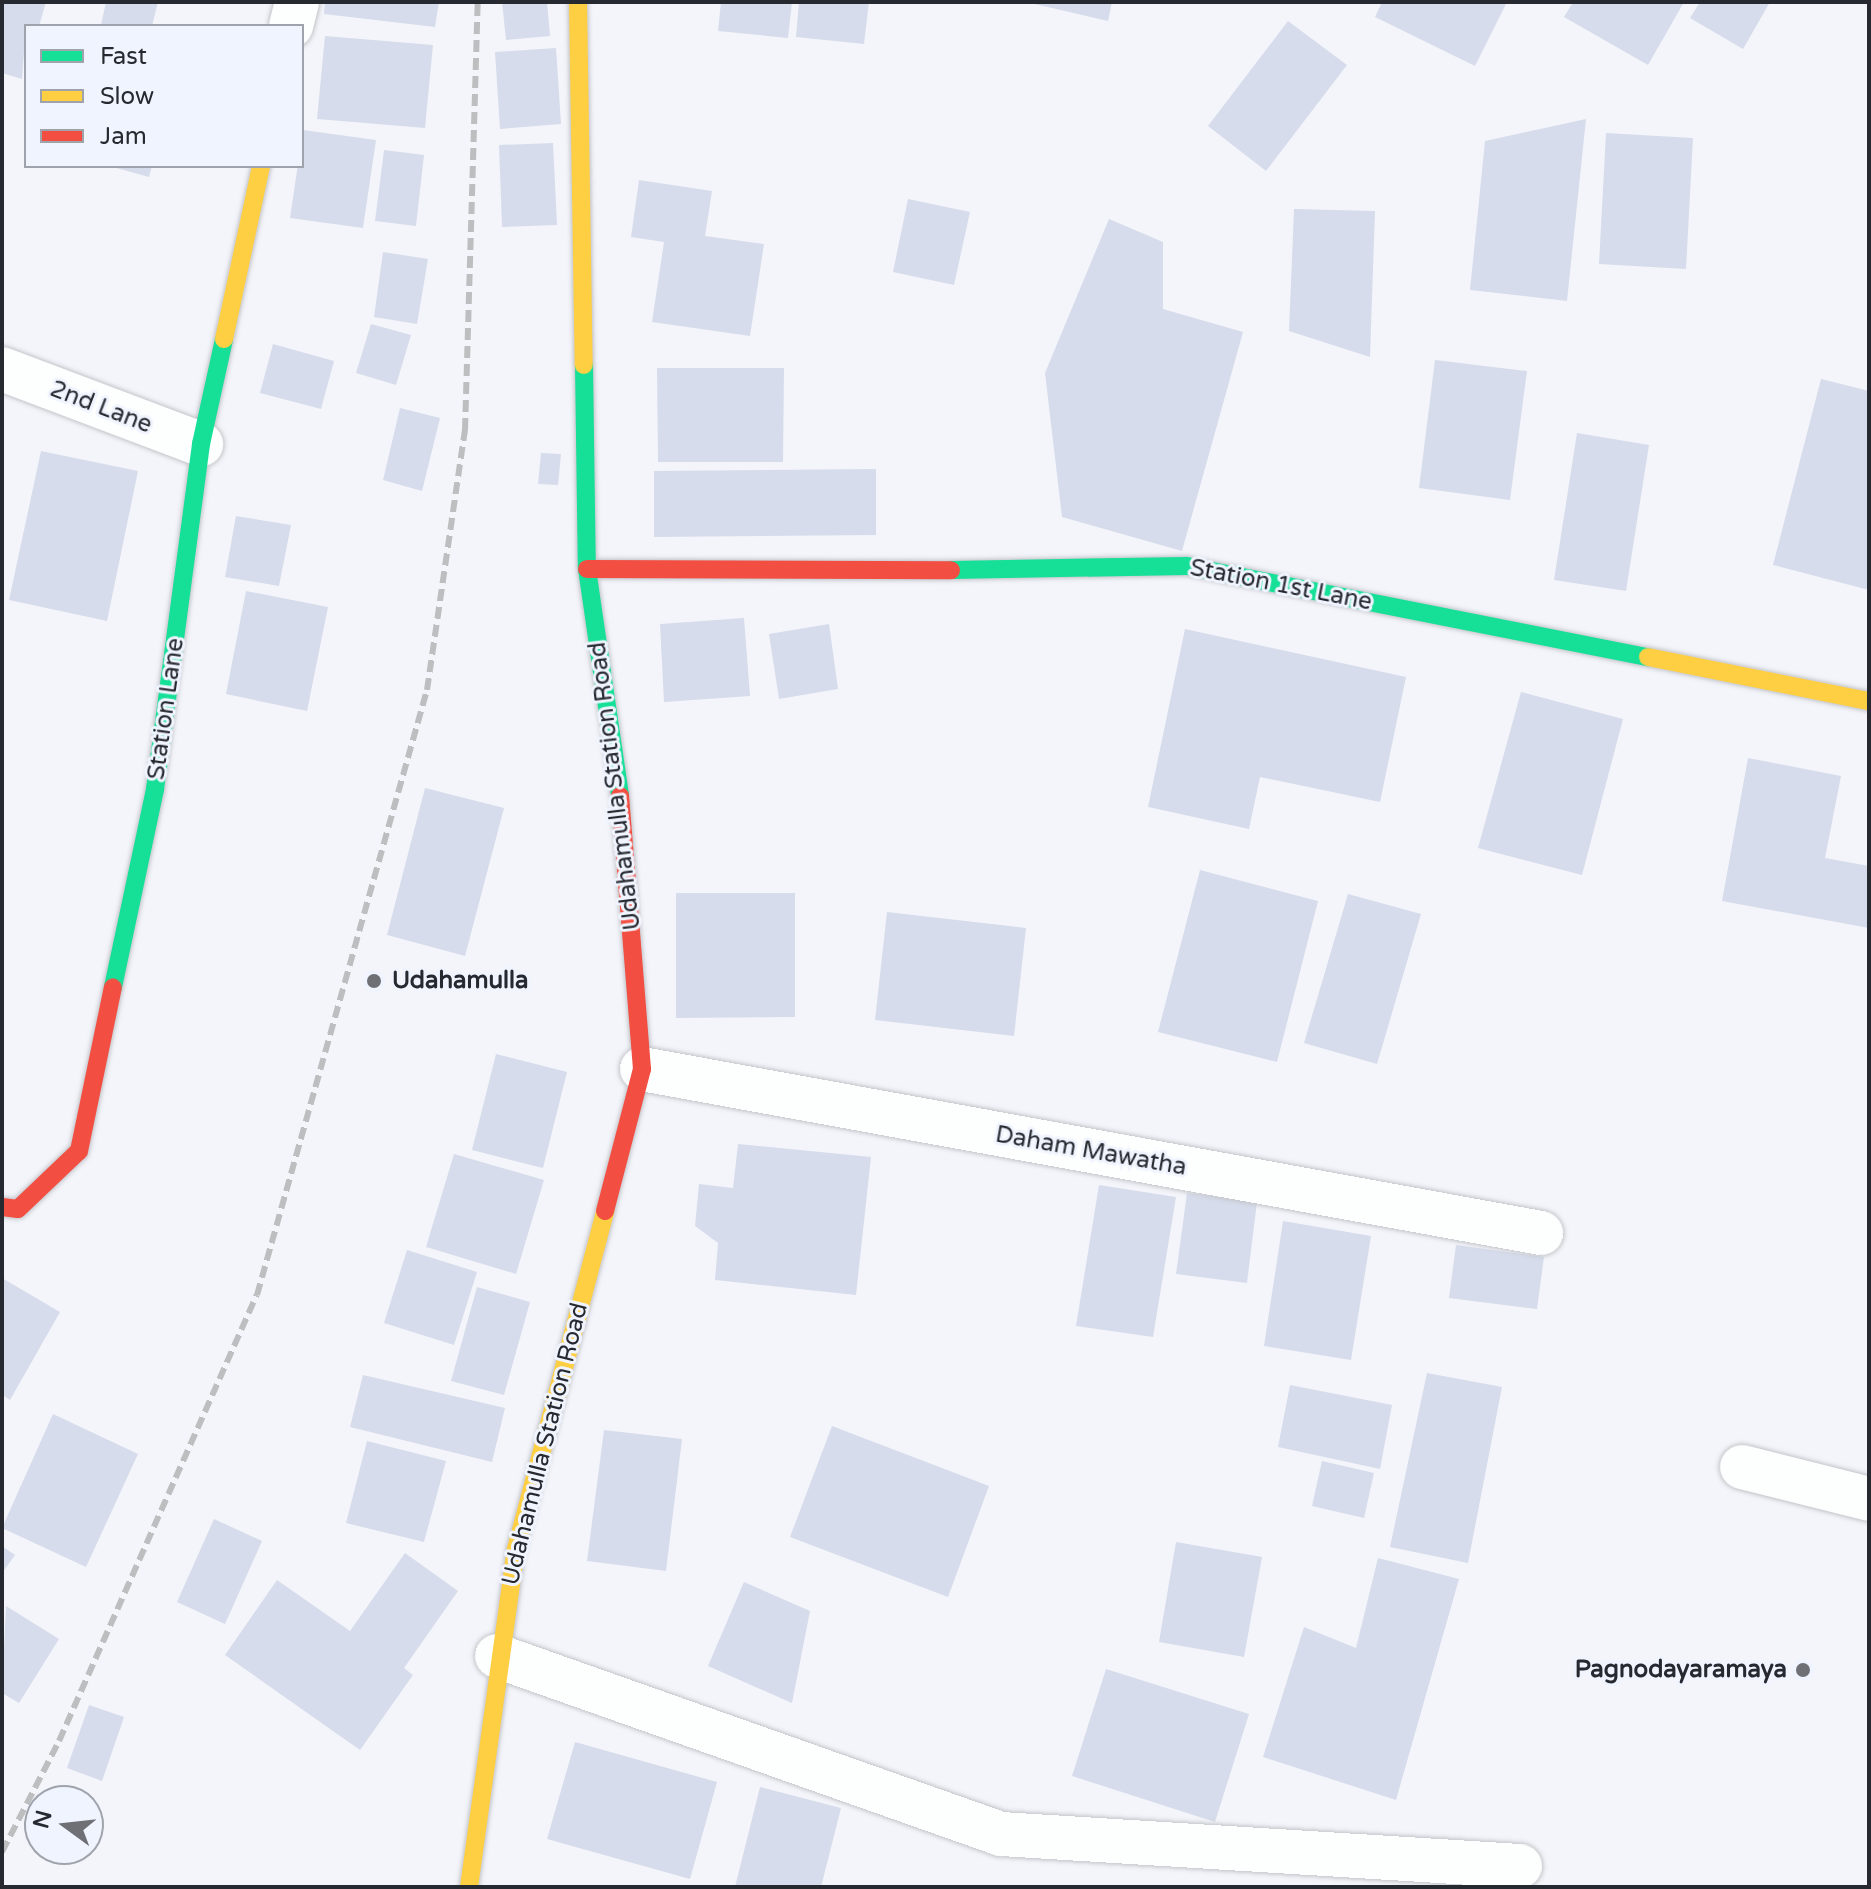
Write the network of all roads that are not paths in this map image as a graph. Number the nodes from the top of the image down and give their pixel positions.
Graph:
1 (297, 2) edge
2 (578, 2) edge
3 (292, 24) edge
4 (261, 168) edge
5 (2, 369) edge
6 (201, 444) junction
7 (587, 569) junction
8 (1869, 701) edge
9 (642, 1069) junction
10 (2, 1207) edge
11 (1541, 1233) dead end
12 (1742, 1467) dead end
13 (1869, 1499) edge
14 (497, 1656) junction
15 (1520, 1866) dead end
16 (469, 1887) edge

1 - 3 street
2 - 7 street, Udahamulla Station Road
4 - 6 street, Station Lane
5 - 6 street, 2nd Lane
6 - 10 street, Station Lane
7 - 8 street, Station 1st Lane
7 - 9 street, Udahamulla Station Road
9 - 11 street, Daham Mawatha
9 - 14 street, Udahamulla Station Road
12 - 13 street
14 - 15 street
14 - 16 street, Udahamulla Station Road

